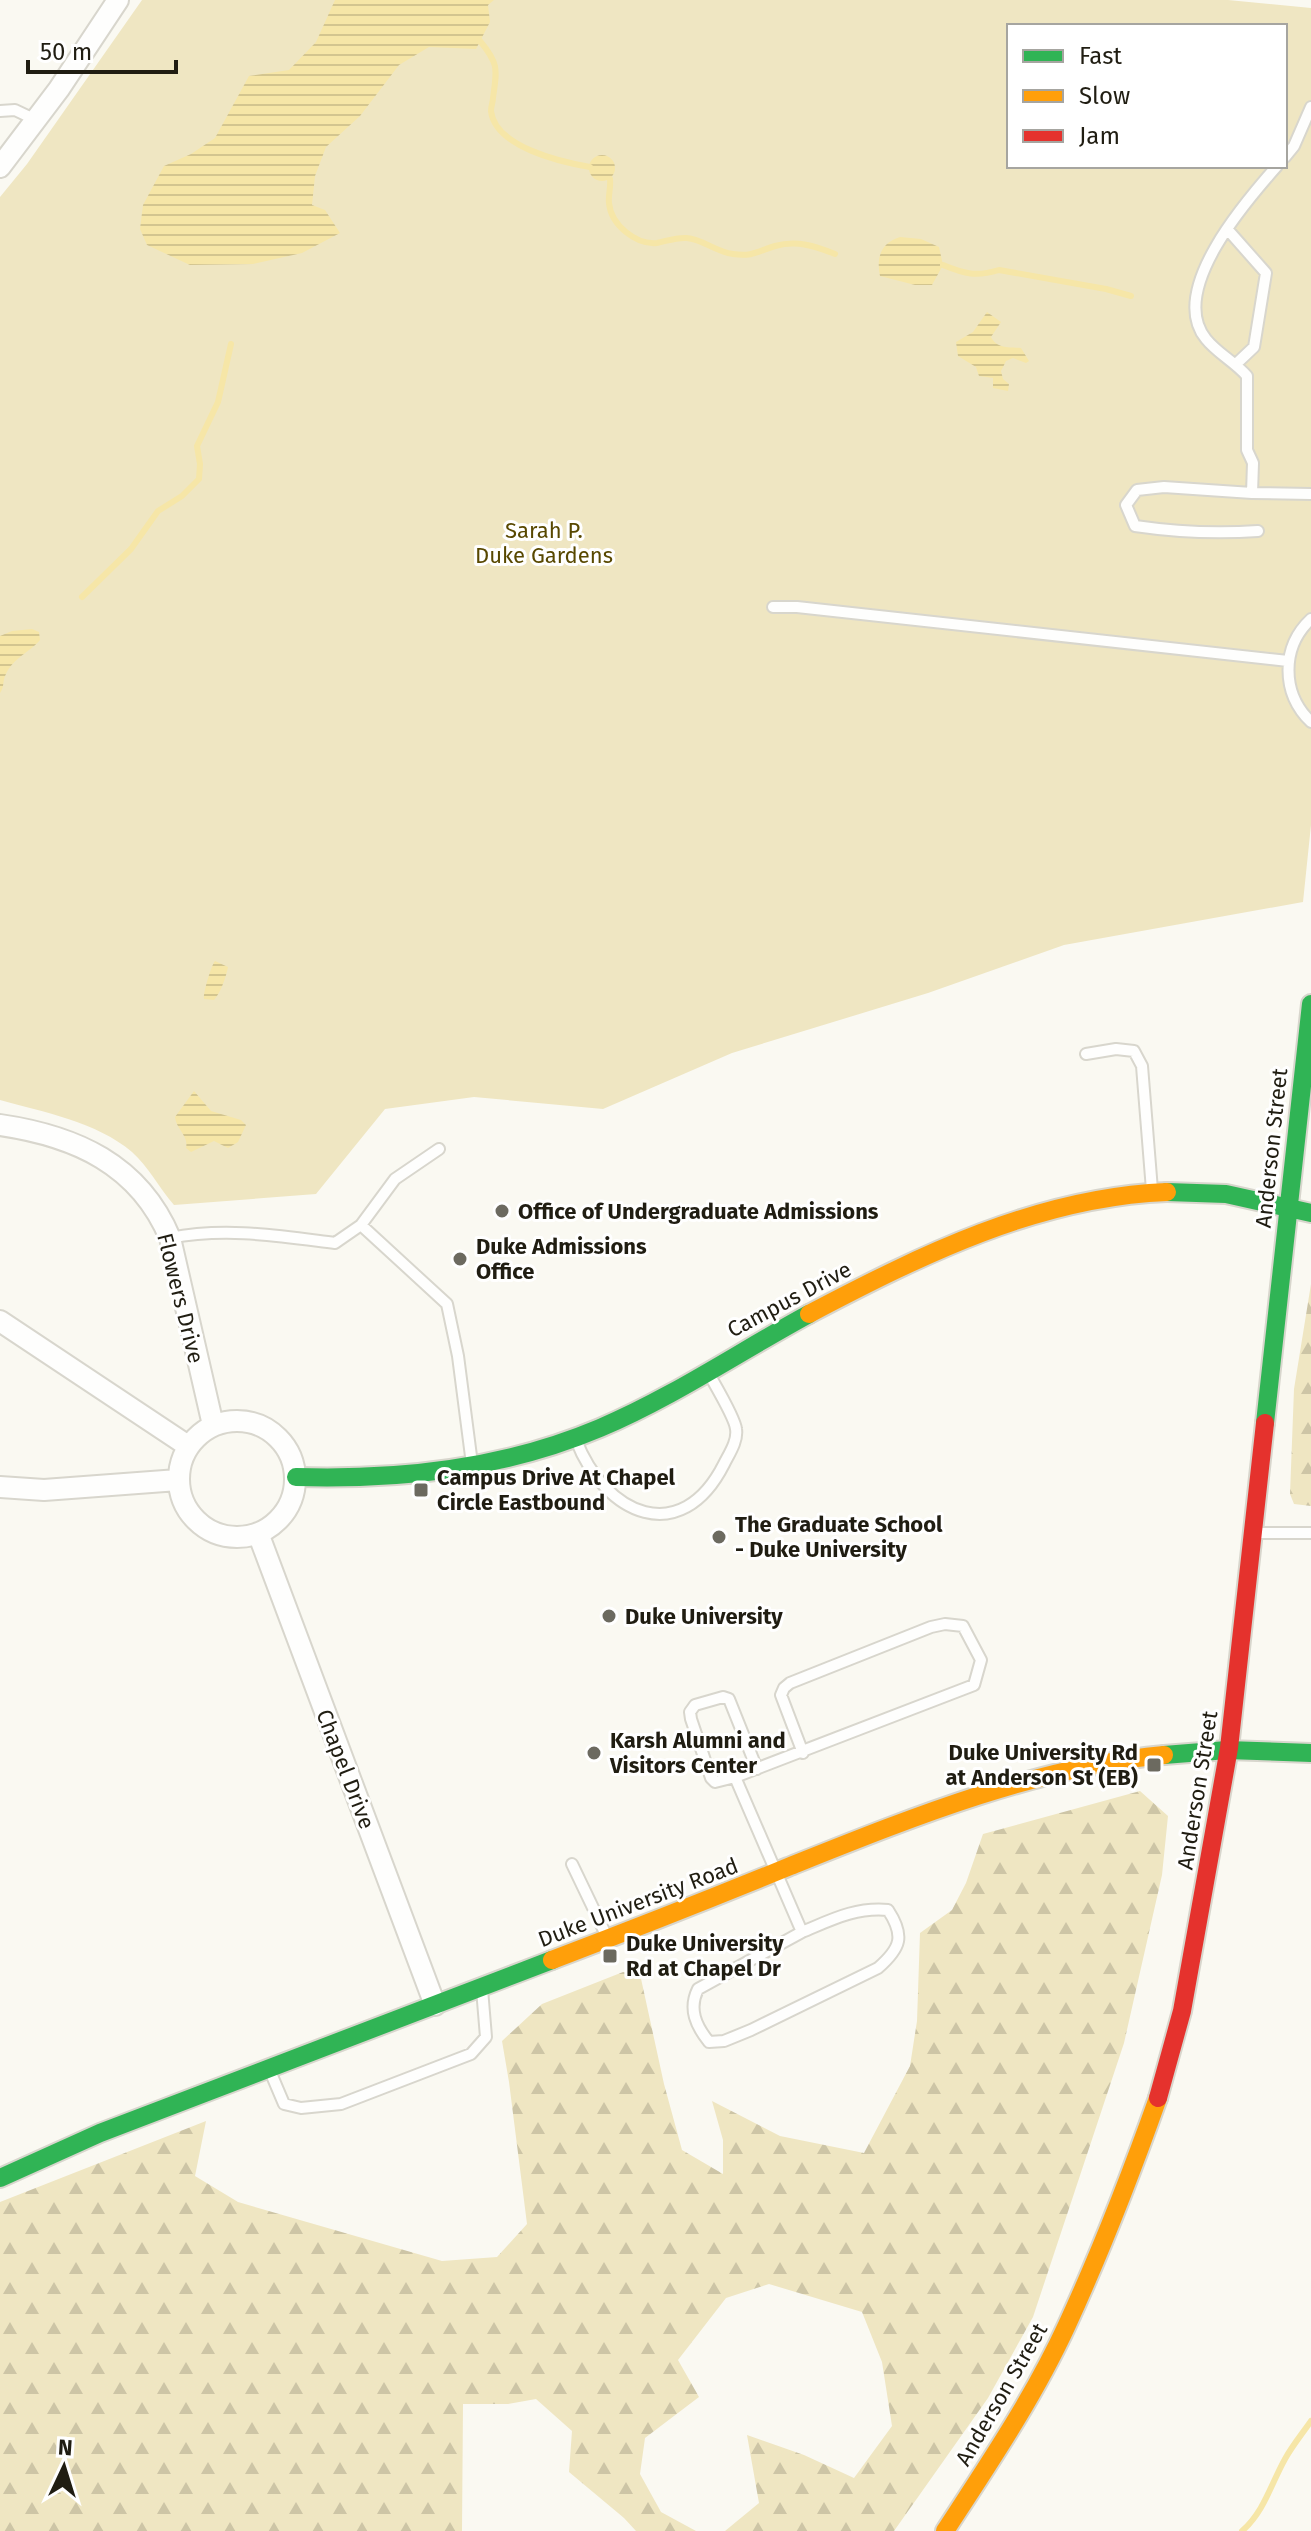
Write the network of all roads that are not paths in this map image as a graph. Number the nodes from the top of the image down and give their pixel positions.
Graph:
1 (118, 0) edge
2 (1311, 107) edge
3 (0, 111) edge
4 (36, 120) junction
5 (1287, 155) edge
6 (0, 167) edge
7 (1275, 168) edge
8 (1228, 230) junction
9 (1236, 364) junction
10 (1252, 493) junction
11 (1311, 494) edge
12 (1258, 531) dead end
13 (773, 607) dead end
14 (1311, 619) edge
15 (1288, 661) junction
16 (1311, 722) edge
17 (1311, 1004) edge
18 (1086, 1054) dead end
19 (0, 1125) edge
20 (439, 1149) dead end
21 (1152, 1192) junction
22 (1289, 1207) junction
23 (1311, 1213) edge
24 (361, 1225) junction
25 (170, 1238) junction
26 (0, 1321) edge
27 (707, 1372) junction
28 (213, 1425) junction
29 (576, 1438) junction
30 (188, 1446) junction
31 (472, 1466) junction
32 (296, 1477) junction
33 (178, 1480) junction
34 (0, 1487) edge
35 (258, 1533) junction
36 (1251, 1533) junction
37 (1311, 1533) edge
38 (1229, 1748) junction
39 (803, 1753) junction
40 (1311, 1753) edge
41 (757, 1769) junction
42 (735, 1777) junction
43 (572, 1864) dead end
44 (778, 1873) junction
45 (802, 1932) junction
46 (608, 1939) junction
47 (481, 1987) junction
48 (435, 2005) junction
49 (269, 2069) junction
50 (0, 2178) edge
51 (945, 2531) edge

1 - 4 street
2 - 5 lane
3 - 4 lane
4 - 6 street
7 - 8 lane
8 - 9 lane
8 - 9 lane
9 - 10 lane
10 - 11 lane
10 - 12 lane
13 - 15 lane
14 - 15 lane
15 - 16 lane
17 - 22 street, Anderson Street
18 - 21 lane
19 - 25 street, Flowers Drive
20 - 24 lane
21 - 22 street, Campus Drive
21 - 27 street, Campus Drive
22 - 23 street, Campus Drive
22 - 36 street, Anderson Street
24 - 25 lane
24 - 31 lane
25 - 28 street, Flowers Drive
26 - 30 street
27 - 29 street, Campus Drive
27 - 29 lane
28 - 30 street
28 - 32 street
29 - 31 street, Campus Drive
30 - 33 street
31 - 32 street, Campus Drive
32 - 35 street
33 - 34 street
33 - 35 street
35 - 48 street, Chapel Drive
36 - 37 lane
36 - 38 street, Anderson Street
38 - 40 street, Duke University Road
38 - 44 street, Duke University Road
38 - 51 street, Anderson Street
39 - 39 lane
39 - 41 lane
41 - 42 lane
41 - 42 lane
42 - 44 lane
43 - 46 lane
44 - 45 lane
44 - 46 street, Duke University Road
45 - 45 lane
46 - 47 street, Duke University Road
47 - 48 street, Duke University Road
47 - 49 lane
48 - 49 street, Duke University Road
49 - 50 street, Duke University Road

